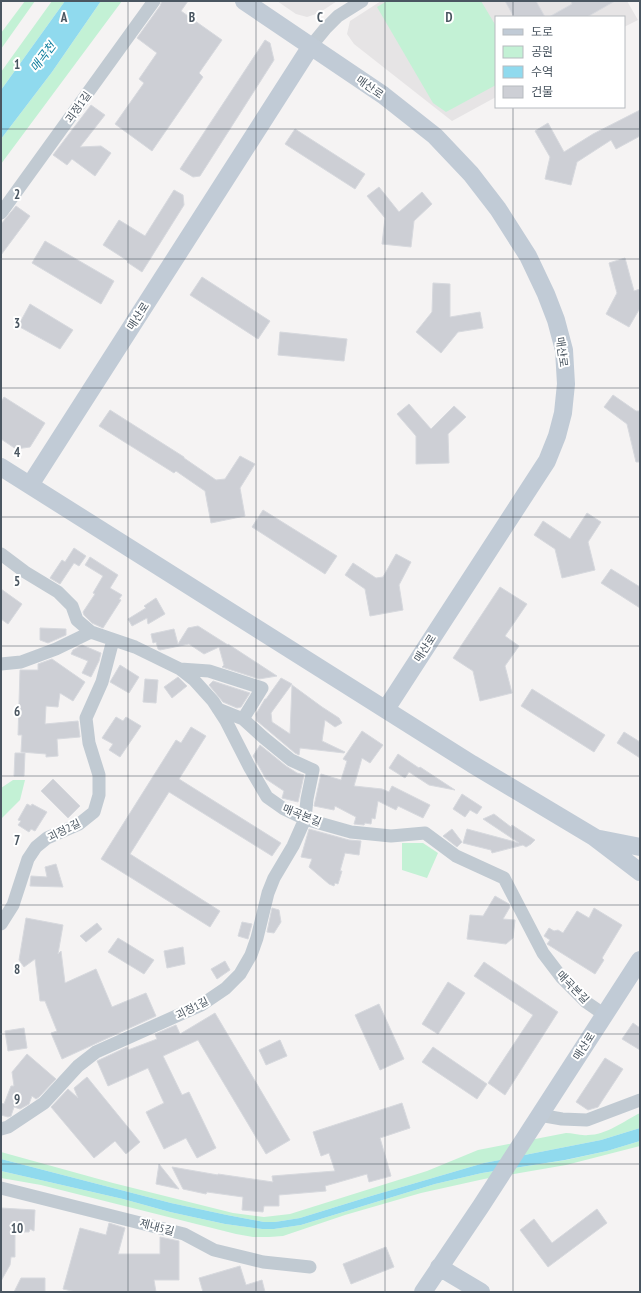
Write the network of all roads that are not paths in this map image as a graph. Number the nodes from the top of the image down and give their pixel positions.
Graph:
1 (154, 1) edge
2 (244, 1) edge
3 (362, 1) edge
4 (310, 46) junction
5 (1, 213) edge
6 (1, 467) edge
7 (30, 485) junction
8 (3, 558) edge
9 (90, 632) junction
10 (113, 640) junction
11 (1, 664) edge
12 (180, 669) junction
13 (218, 709) junction
14 (386, 709) junction
15 (243, 718) junction
16 (305, 819) junction
17 (594, 838) junction
18 (640, 847) edge
19 (640, 872) edge
20 (1, 924) edge
21 (640, 960) edge
22 (605, 1015) junction
23 (640, 1100) edge
24 (539, 1115) junction
25 (1, 1129) edge
26 (1, 1188) edge
27 (439, 1266) junction
28 (310, 1267) dead end
29 (423, 1292) edge
30 (482, 1292) edge

1 - 5 street, 괴정1길
2 - 4 street, 매산로
3 - 4 street
4 - 7 street, 매산로
4 - 14 street, 매산로
6 - 7 street
7 - 14 street
8 - 9 street, 매곡본길
9 - 10 street, 매곡본길
9 - 11 street
10 - 12 street, 매곡본길
10 - 20 street, 괴정2길
12 - 13 street, 매곡본길
12 - 15 street
13 - 15 street
13 - 16 street, 매곡본길
14 - 17 street
15 - 16 street, 괴정1길
16 - 22 street, 매곡본길
16 - 25 street, 괴정1길
17 - 18 street
17 - 19 street
21 - 22 street, 매산로
22 - 24 street, 매산로
23 - 24 street
24 - 27 street, 매산로
26 - 28 street, 제내5길
27 - 29 street
27 - 30 street

